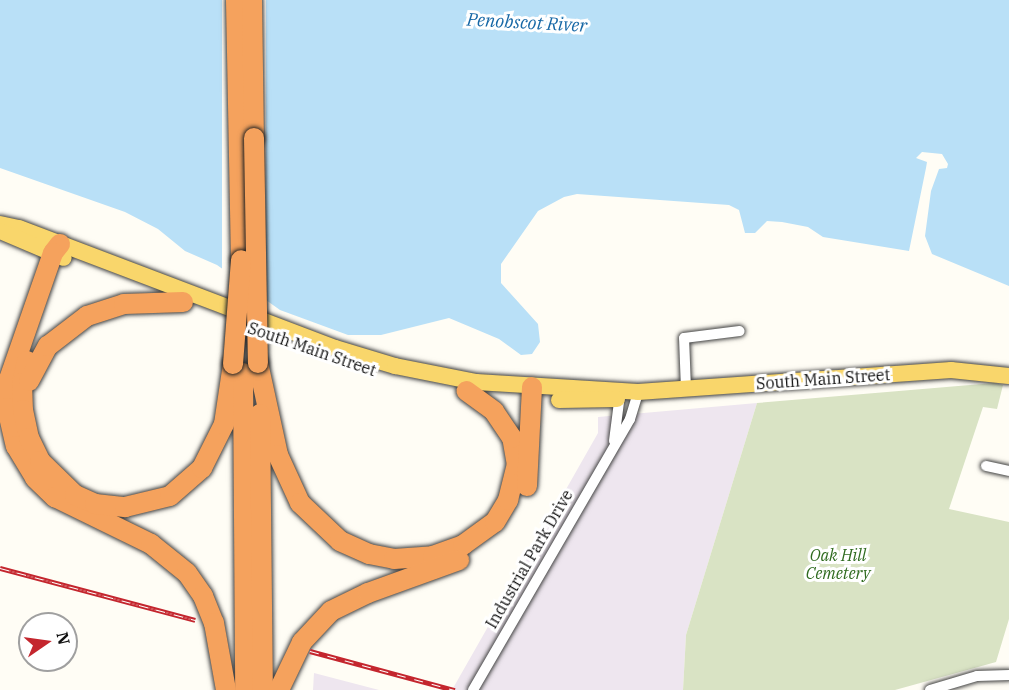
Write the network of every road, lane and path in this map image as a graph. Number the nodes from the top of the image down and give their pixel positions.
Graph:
1 (240, 2) edge
2 (0, 224) edge
3 (0, 231) edge
4 (61, 250) junction
5 (183, 302) junction
6 (740, 331) dead end
7 (245, 364) junction
8 (1009, 376) edge
9 (686, 389) junction
10 (466, 391) junction
11 (638, 392) junction
12 (529, 393) junction
13 (620, 394) junction
14 (24, 419) junction
15 (613, 444) junction
16 (517, 465) junction
17 (986, 466) dead end
18 (1009, 471) edge
19 (1009, 675) edge
20 (226, 690) edge
21 (245, 690) edge
22 (263, 690) edge
23 (279, 690) edge
24 (473, 690) edge
25 (930, 690) edge

1 - 7 highway, bridge
1 - 7 highway, bridge
2 - 4 main road, South Main Street
3 - 4 main road, South Main Street
4 - 5 main road, South Main Street
4 - 12 main road, South Main Street
4 - 14 highway
4 - 20 highway
5 - 10 main road, South Main Street
5 - 14 highway
6 - 9 street
7 - 14 highway
7 - 16 highway
7 - 21 highway
7 - 22 highway
8 - 9 main road, South Main Street
9 - 11 main road, South Main Street
10 - 12 main road, South Main Street
10 - 16 highway
11 - 13 main road, South Main Street
11 - 15 street, Industrial Park Drive
12 - 13 main road, South Main Street
12 - 16 highway
12 - 23 highway
13 - 15 street, Industrial Park Drive
15 - 24 street, Industrial Park Drive
17 - 18 street
19 - 25 street

